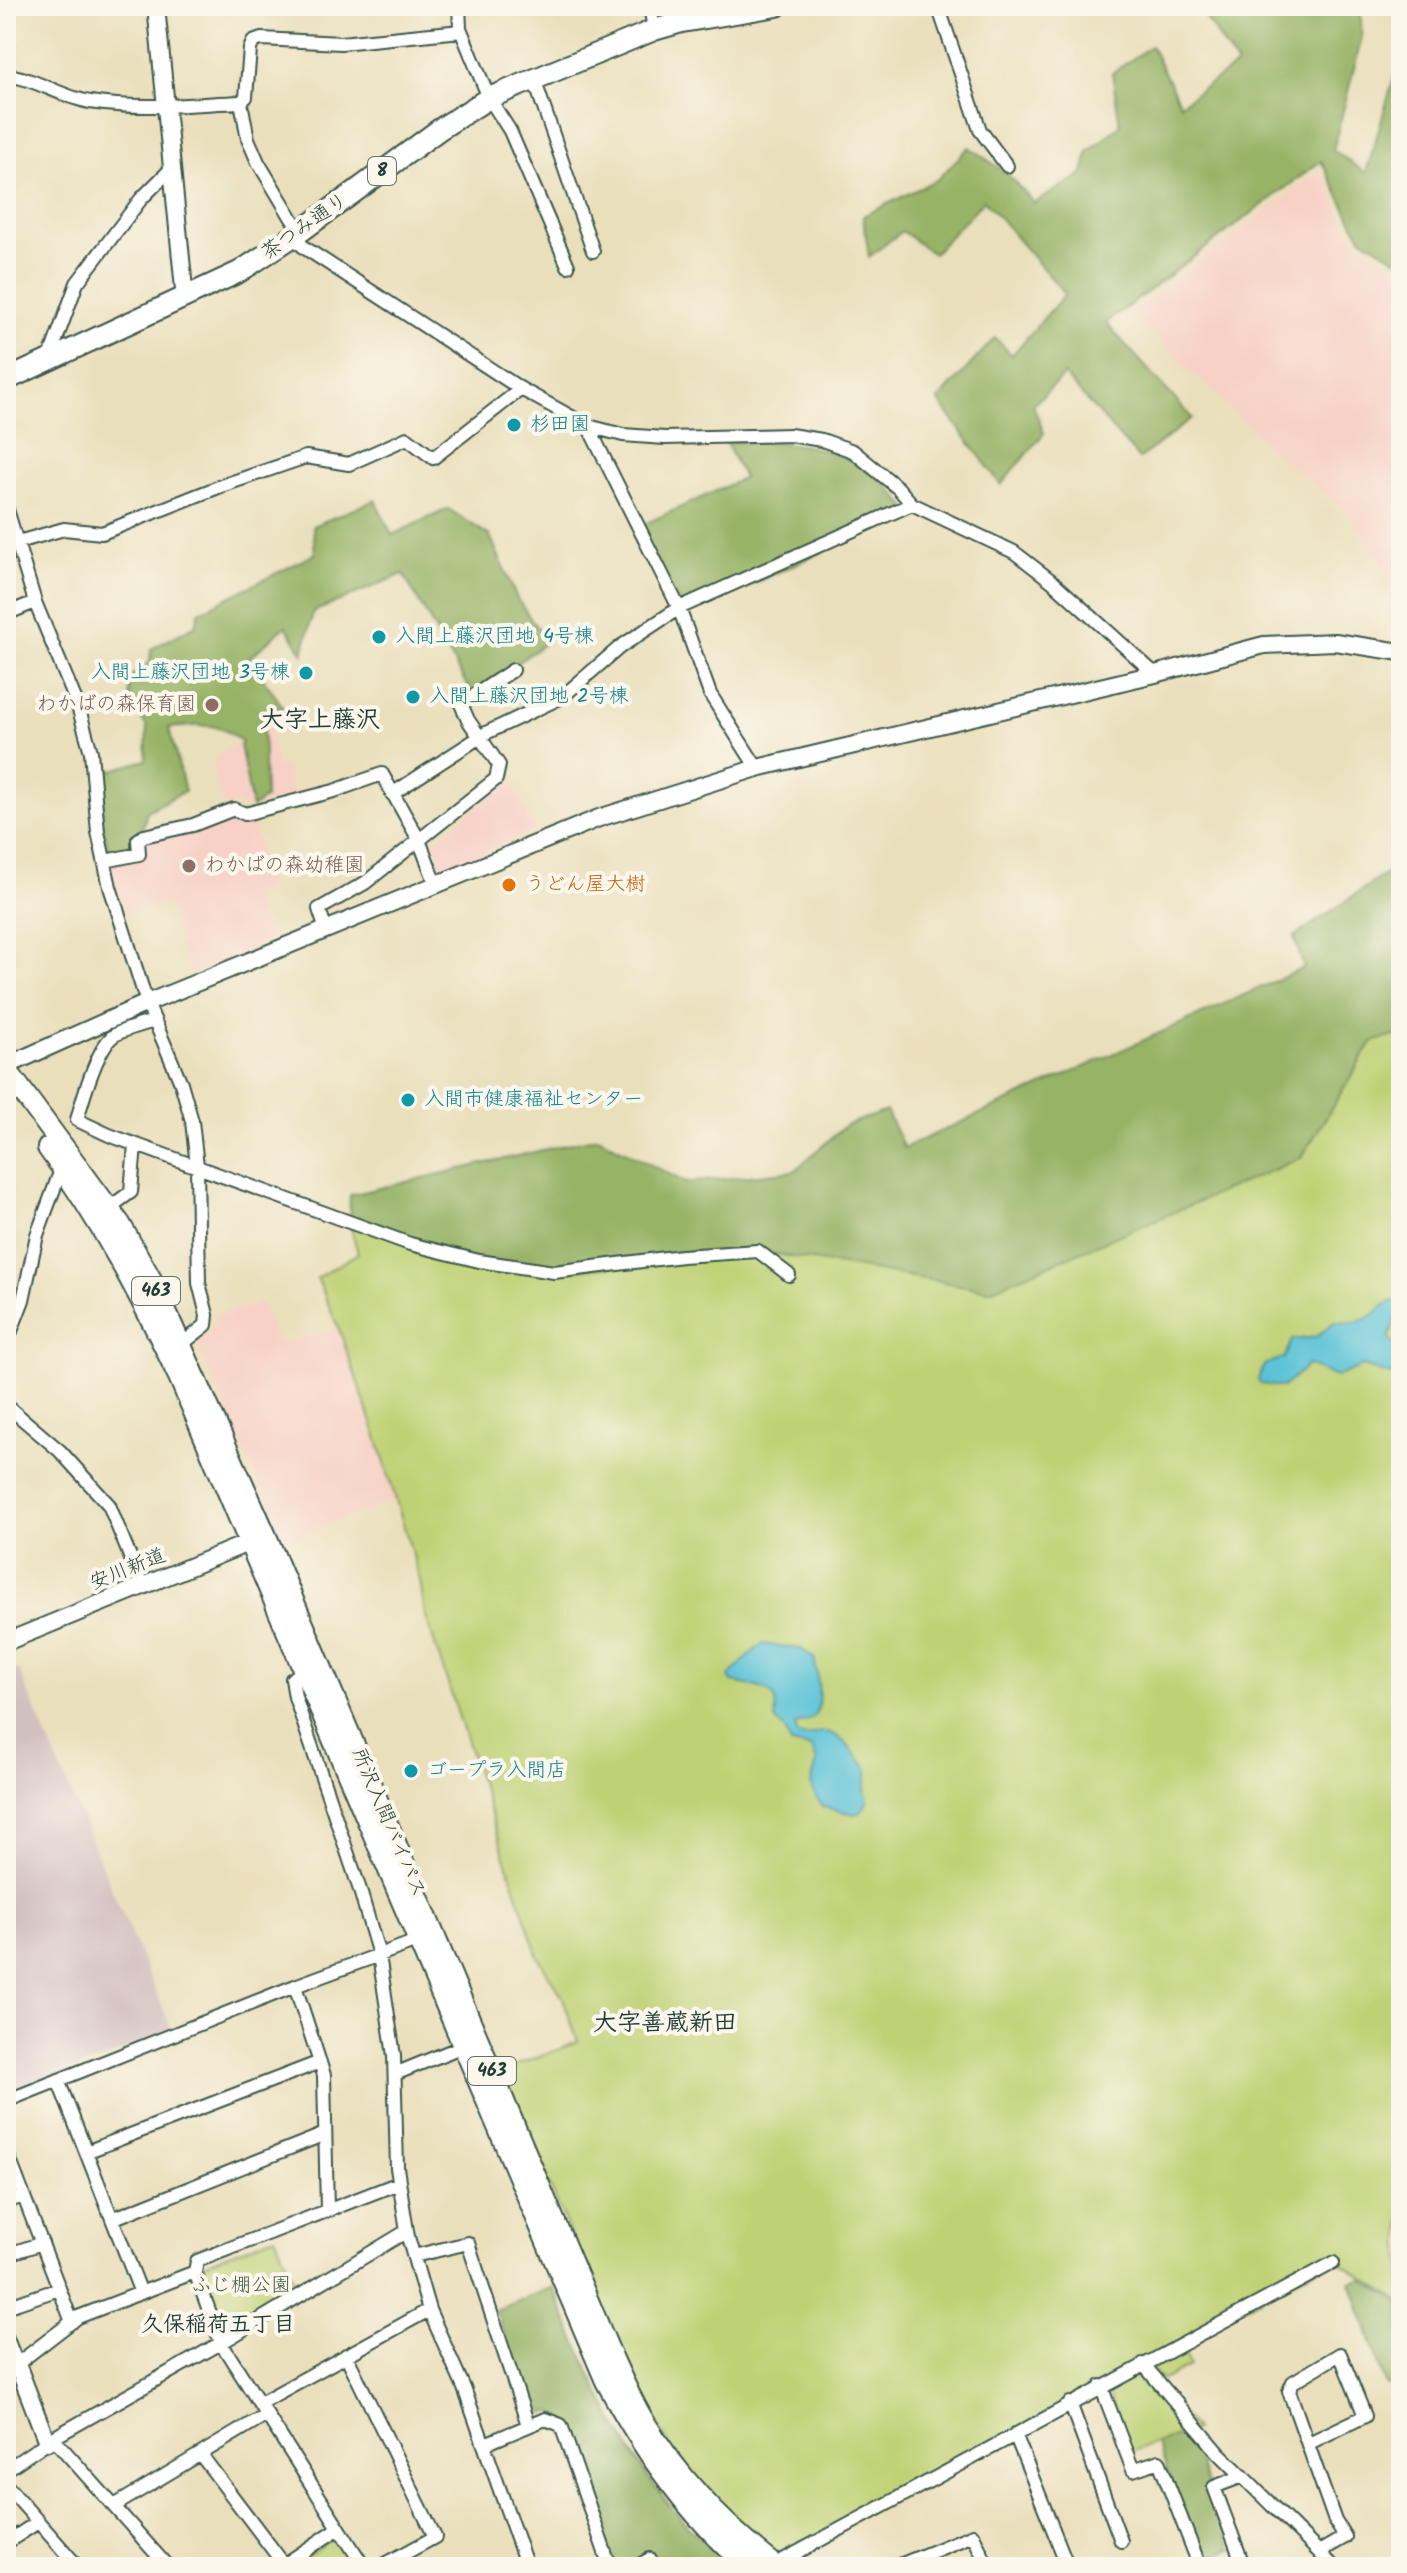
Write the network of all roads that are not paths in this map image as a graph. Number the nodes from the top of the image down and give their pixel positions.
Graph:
1 (156, 6) edge
2 (459, 6) edge
3 (650, 6) edge
4 (777, 6) edge
5 (938, 6) edge
6 (654, 30) junction
7 (461, 31) junction
8 (6, 75) edge
9 (534, 79) junction
10 (489, 98) junction
11 (241, 102) junction
12 (166, 105) junction
13 (1007, 166) dead end
14 (173, 167) junction
15 (296, 234) junction
16 (593, 251) dead end
17 (568, 266) dead end
18 (185, 299) junction
19 (48, 362) junction
20 (6, 380) edge
21 (521, 389) junction
22 (588, 426) junction
23 (912, 504) junction
24 (6, 506) edge
25 (18, 542) junction
26 (35, 602) junction
27 (679, 608) junction
28 (6, 614) edge
29 (1401, 652) edge
30 (513, 670) dead end
31 (1155, 674) junction
32 (480, 736) junction
33 (757, 768) junction
34 (392, 794) junction
35 (419, 840) junction
36 (105, 861) junction
37 (436, 884) junction
38 (326, 930) junction
39 (147, 1003) junction
40 (155, 1021) junction
41 (6, 1067) edge
42 (6, 1091) edge
43 (135, 1145) junction
44 (197, 1166) junction
45 (62, 1167) junction
46 (109, 1208) junction
47 (789, 1275) dead end
48 (6, 1344) edge
49 (181, 1345) junction
50 (6, 1405) edge
51 (258, 1539) junction
52 (142, 1586) junction
53 (6, 1642) edge
54 (303, 1672) junction
55 (427, 1938) junction
56 (379, 1955) junction
57 (295, 1986) junction
58 (463, 2046) junction
59 (320, 2062) junction
60 (395, 2074) junction
61 (58, 2080) junction
62 (6, 2101) edge
63 (325, 2134) junction
64 (6, 2151) edge
65 (86, 2152) junction
66 (399, 2183) junction
67 (23, 2196) junction
68 (6, 2202) edge
69 (327, 2210) junction
70 (112, 2219) junction
71 (407, 2231) junction
72 (42, 2243) junction
73 (6, 2255) edge
74 (414, 2256) junction
75 (1333, 2263) dead end
76 (195, 2272) junction
77 (59, 2289) junction
78 (141, 2293) junction
79 (6, 2307) edge
80 (429, 2310) junction
81 (72, 2322) junction
82 (6, 2336) edge
83 (221, 2343) junction
84 (346, 2355) junction
85 (1143, 2364) junction
86 (11, 2367) edge
87 (1101, 2386) junction
88 (1070, 2403) junction
89 (264, 2408) junction
90 (528, 2425) junction
91 (1015, 2434) junction
92 (50, 2440) junction
93 (1309, 2443) junction
94 (485, 2444) junction
95 (201, 2455) junction
96 (6, 2470) edge
97 (1243, 2476) junction
98 (6, 2485) edge
99 (114, 2506) junction
100 (38, 2522) junction
101 (339, 2528) junction
102 (1121, 2541) dead end
103 (6, 2543) edge
104 (1319, 2552) junction
105 (406, 2553) junction
106 (72, 2565) edge
107 (285, 2566) edge
108 (776, 2566) edge
109 (168, 2567) edge
110 (364, 2567) edge
111 (380, 2567) edge
112 (414, 2567) edge
113 (527, 2567) edge
114 (610, 2567) edge
115 (636, 2567) edge
116 (653, 2567) edge
117 (750, 2567) edge
118 (895, 2567) edge
119 (975, 2567) edge
120 (1068, 2567) edge
121 (1200, 2567) edge
122 (1244, 2567) edge
123 (1334, 2567) edge

1 - 12 street
2 - 7 street
3 - 6 street
4 - 6 main road, 茶つみ通り / 8
5 - 13 street
6 - 9 main road, 茶つみ通り / 8
7 - 10 street
7 - 11 street
8 - 12 street
9 - 10 main road, 茶つみ通り / 8
9 - 16 street
10 - 15 main road, 茶つみ通り / 8
10 - 17 street
11 - 12 street
11 - 15 street
12 - 14 street
14 - 18 street
14 - 19 street
15 - 18 main road, 茶つみ通り / 8
15 - 21 street
18 - 19 main road, 茶つみ通り / 8
19 - 20 main road, 茶つみ通り / 8
21 - 22 street
21 - 25 street
22 - 23 street
22 - 27 street
23 - 27 street
23 - 31 street
24 - 25 street
25 - 26 street
26 - 28 street
26 - 36 street
27 - 32 street
27 - 33 street
29 - 31 street
30 - 32 street
31 - 33 street
32 - 34 street
32 - 35 street
33 - 37 street
34 - 35 street
34 - 36 street
35 - 37 street
35 - 38 street
36 - 39 street
37 - 38 street
38 - 39 street
39 - 40 street
39 - 41 street
40 - 43 street
40 - 44 street
41 - 46 main road, 所沢入間バイパス / 463
42 - 45 main road, 所沢入間バイパス / 463
43 - 44 street
43 - 46 street
44 - 47 street
44 - 49 street
45 - 48 street
45 - 51 main road, 所沢入間バイパス / 463
46 - 49 main road, 所沢入間バイパス / 463
49 - 51 main road, 所沢入間バイパス / 463
50 - 52 street
51 - 52 street, 安川新道
51 - 54 main road, 所沢入間バイパス / 463
51 - 55 main road, 所沢入間バイパス / 463
52 - 53 street, 安川新道
54 - 55 main road, 所沢入間バイパス / 463
54 - 56 street
55 - 56 street
55 - 58 main road, 所沢入間バイパス / 463
55 - 108 main road, 所沢入間バイパス / 463
56 - 57 street
56 - 60 street
57 - 59 street
57 - 61 street
58 - 60 street
58 - 117 main road, 所沢入間バイパス / 463
59 - 63 street
59 - 65 street
60 - 66 street
61 - 62 street
61 - 65 street
63 - 69 street
63 - 70 street
64 - 67 street
65 - 70 street
66 - 69 street
66 - 71 street
67 - 68 street
67 - 72 street
69 - 76 street
70 - 78 street
71 - 74 street
71 - 83 street
72 - 73 street
72 - 77 street
74 - 80 street
74 - 90 street
75 - 85 street
76 - 78 street
76 - 83 street
77 - 79 street
77 - 81 street
78 - 81 street
80 - 84 street
80 - 94 street
81 - 86 street
82 - 86 street
83 - 89 street
83 - 92 street
84 - 89 street
84 - 105 street
85 - 87 street
85 - 97 street
86 - 92 street
87 - 88 street
87 - 121 street
88 - 91 street
88 - 102 street
89 - 95 street
89 - 101 street
90 - 94 street
90 - 114 street
91 - 108 street
91 - 120 street
92 - 96 street
92 - 99 street
93 - 93 street
93 - 104 street
94 - 113 street
95 - 99 street
95 - 107 street
97 - 104 street
97 - 122 street
98 - 100 street
99 - 109 street
100 - 103 street
100 - 106 street
101 - 107 street
101 - 110 street
104 - 123 street
105 - 111 street
105 - 112 street
115 - 116 street
118 - 119 street

